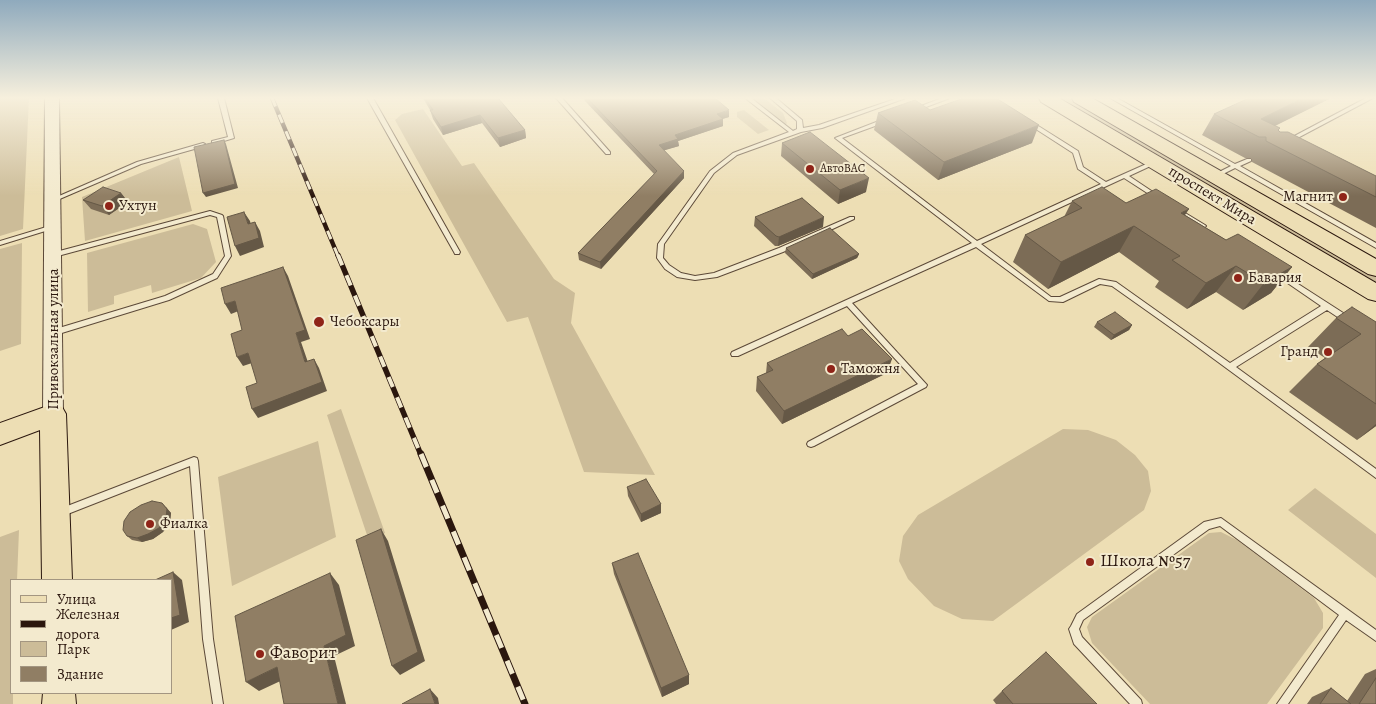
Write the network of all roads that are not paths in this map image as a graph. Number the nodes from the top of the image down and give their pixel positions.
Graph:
1 (53, 131) edge
2 (229, 131) edge
3 (389, 131) edge
4 (589, 131) edge
5 (790, 131) edge
6 (798, 131) edge
7 (857, 131) edge
8 (1042, 131) edge
9 (1102, 131) edge
10 (1137, 131) edge
11 (1172, 131) edge
12 (1307, 131) edge
13 (793, 133) junction
14 (1289, 149) edge
15 (608, 152) dead end
16 (1249, 160) dead end
17 (1155, 162) junction
18 (1235, 166) junction
19 (1125, 176) junction
20 (1215, 176) junction
21 (1106, 184) junction
22 (53, 200) junction
23 (1166, 202) edge
24 (1174, 207) edge
25 (852, 218) dead end
26 (53, 227) junction
27 (1206, 228) edge
28 (0, 243) edge
29 (976, 245) junction
30 (1376, 246) edge
31 (457, 252) dead end
32 (54, 255) junction
33 (1376, 269) edge
34 (1271, 270) edge
35 (1376, 293) edge
36 (847, 302) junction
37 (1327, 306) junction
38 (1352, 322) edge
39 (52, 333) junction
40 (735, 354) dead end
41 (1230, 366) junction
42 (53, 414) junction
43 (0, 434) edge
44 (811, 444) dead end
45 (1376, 474) edge
46 (56, 515) junction
47 (57, 579) edge
48 (1345, 614) junction
49 (1376, 636) edge
50 (218, 704) edge
51 (1137, 704) edge
52 (1282, 704) edge

1 - 22 street, Привокзальная улица
2 - 22 lane
3 - 31 lane
4 - 15 lane
5 - 13 lane
6 - 13 lane
7 - 29 lane
8 - 21 lane
9 - 17 main road, проспект Мира
10 - 20 main road, проспект Мира
11 - 18 lane
12 - 14 lane
13 - 25 lane
16 - 18 lane
17 - 19 lane
17 - 35 main road, проспект Мира
18 - 20 lane
18 - 30 lane
19 - 21 lane
19 - 23 lane
20 - 33 main road, проспект Мира
21 - 29 lane
22 - 26 street, Привокзальная улица
24 - 27 lane
26 - 28 lane
26 - 32 street, Привокзальная улица
29 - 36 lane
29 - 41 lane
32 - 39 street, Привокзальная улица
32 - 39 lane
34 - 37 lane
36 - 40 lane
36 - 44 lane
37 - 38 lane
37 - 41 lane
39 - 42 street, Привокзальная улица
41 - 45 lane
42 - 43 main road
42 - 46 main road, Привокзальная улица
46 - 47 main road, Привокзальная улица
46 - 50 lane
48 - 49 lane
48 - 51 lane
48 - 52 lane

